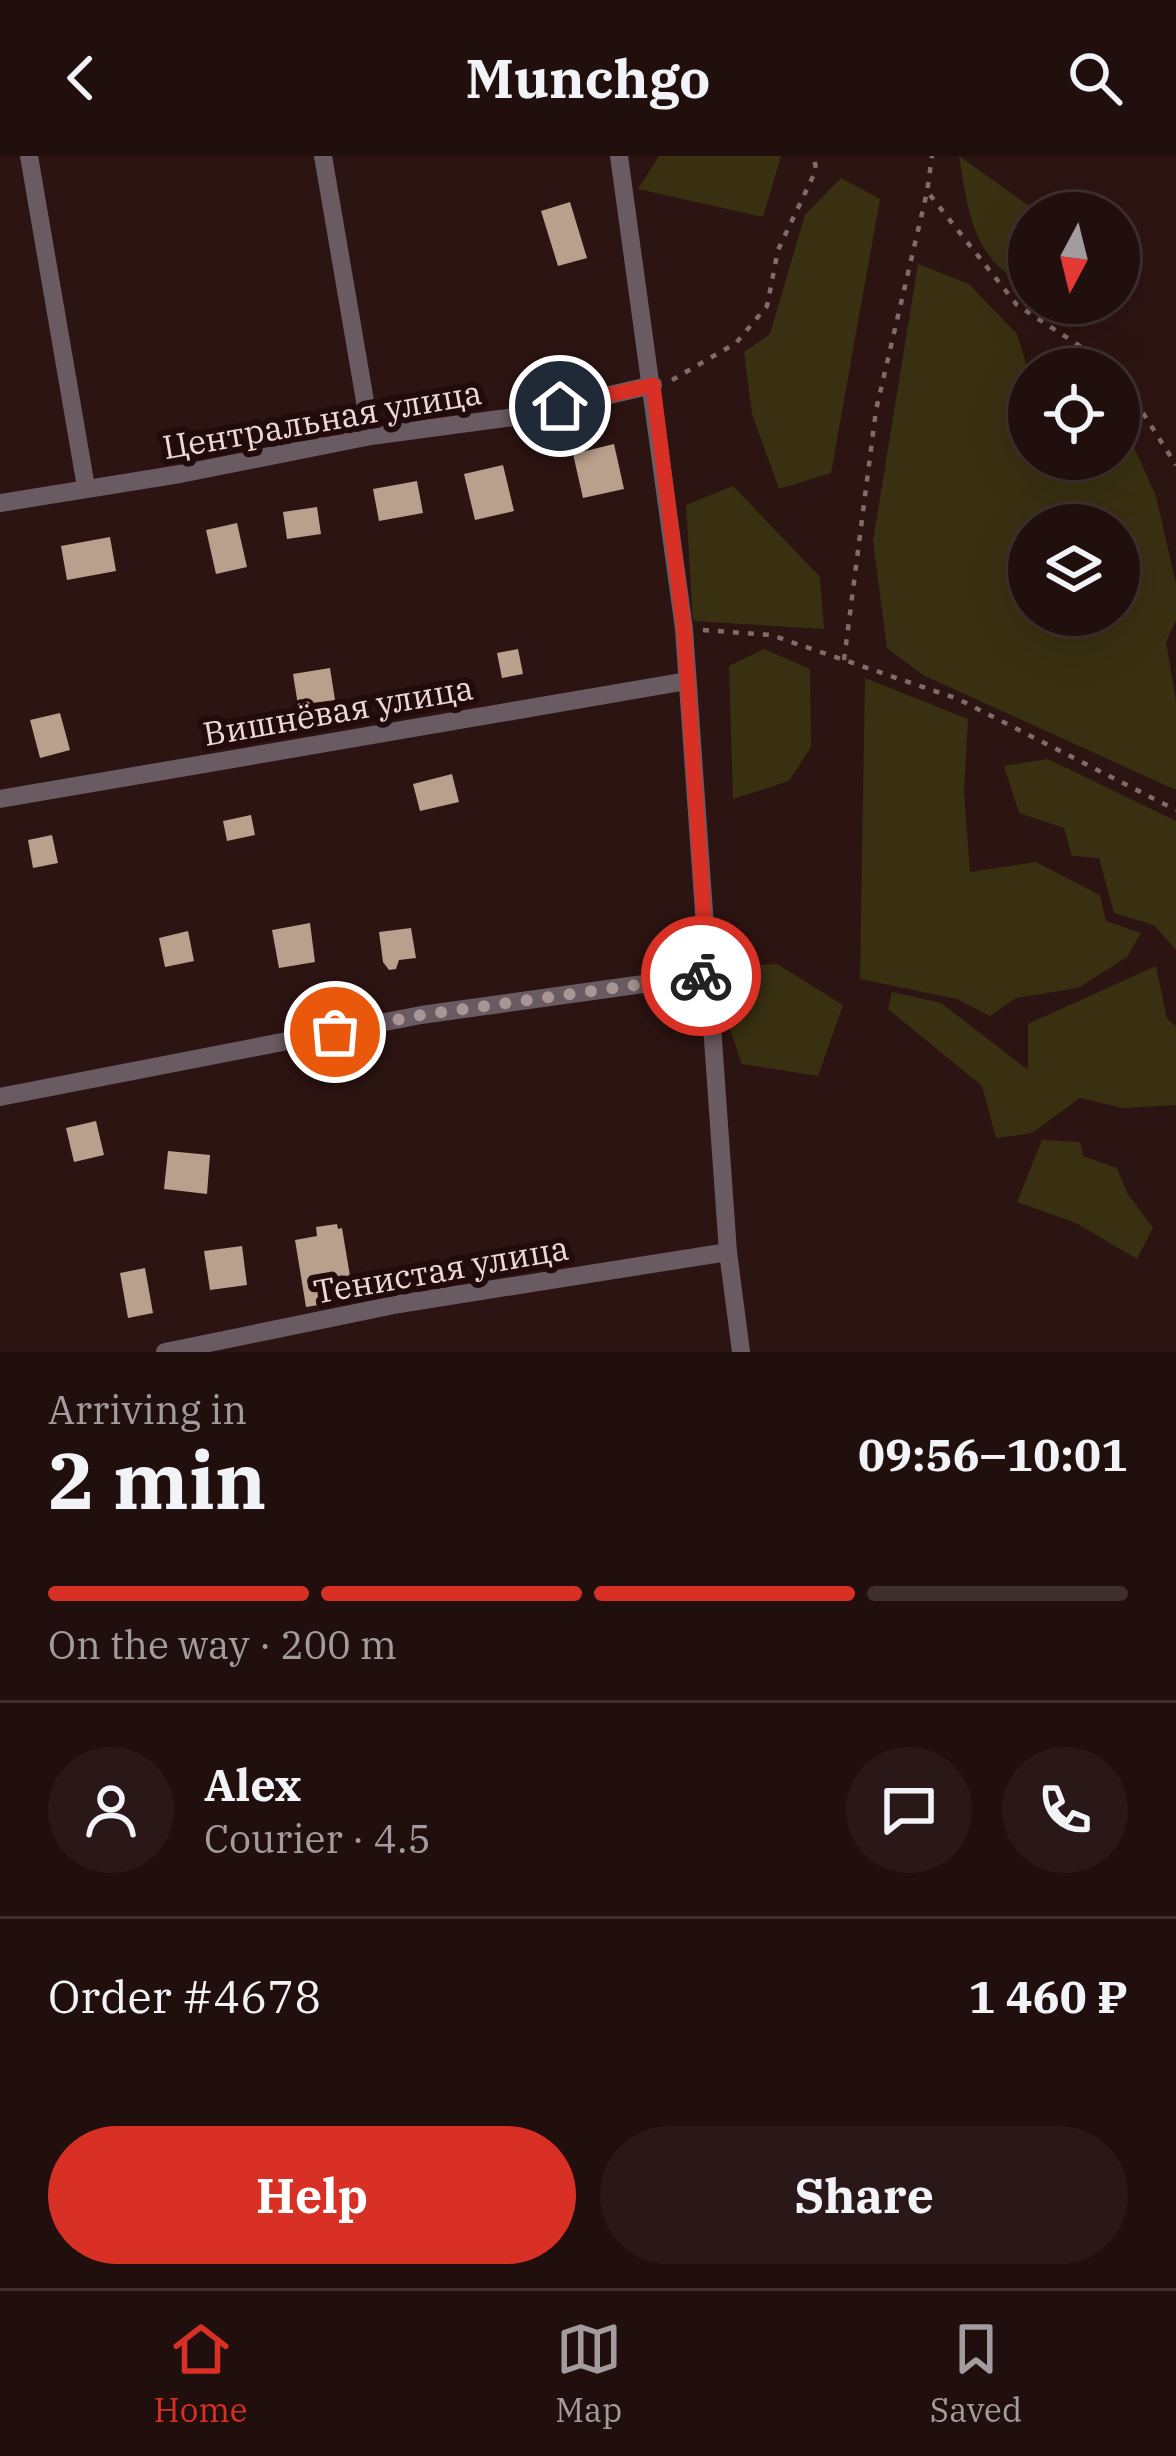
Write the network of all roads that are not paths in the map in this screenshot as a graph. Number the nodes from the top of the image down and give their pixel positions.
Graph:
1 (29, 156) edge
2 (322, 156) edge
3 (619, 156) edge
4 (653, 385) junction
5 (371, 436) junction
6 (86, 487) junction
7 (0, 503) edge
8 (687, 681) junction
9 (0, 799) edge
10 (708, 975) junction
11 (0, 1097) edge
12 (728, 1252) junction
13 (165, 1352) edge
14 (741, 1352) edge

1 - 6 street
2 - 5 street
3 - 4 street
4 - 5 street, Центральная улица
4 - 8 street
5 - 6 street, Центральная улица
6 - 7 street, Центральная улица
8 - 9 street, Вишнёвая улица
8 - 10 street
10 - 11 street
10 - 12 street
12 - 13 street, Тенистая улица
12 - 14 street

